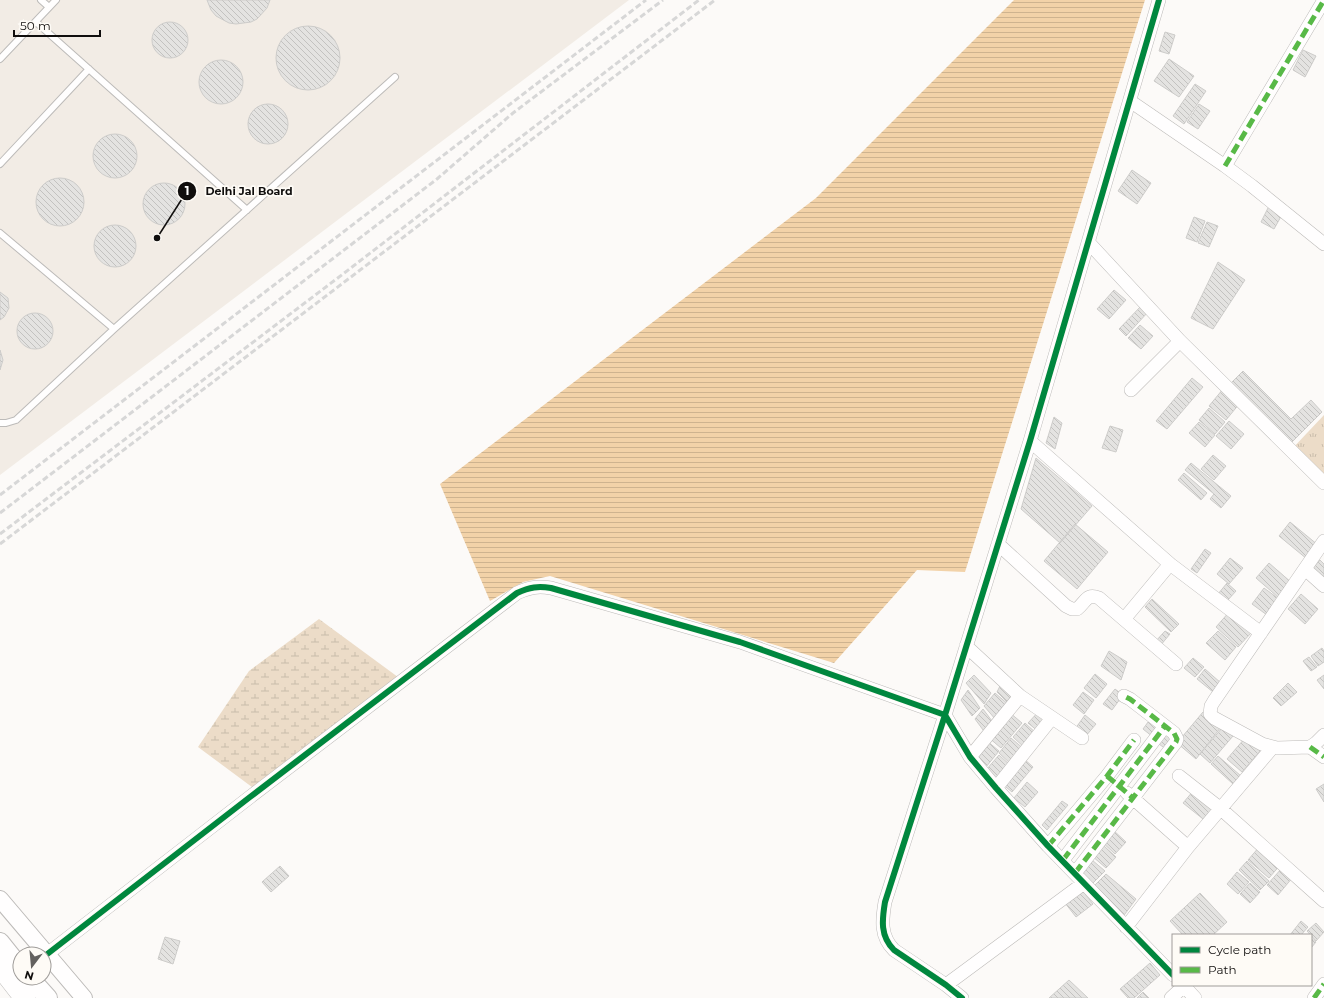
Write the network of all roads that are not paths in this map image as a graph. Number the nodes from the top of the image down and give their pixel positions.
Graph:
1 (41, 0) edge
2 (56, 0) edge
3 (1159, 0) edge
4 (1324, 0) edge
5 (49, 7) junction
6 (36, 22) junction
7 (0, 59) edge
8 (89, 69) junction
9 (395, 77) dead end
10 (1130, 101) junction
11 (0, 164) edge
12 (1225, 166) junction
13 (247, 210) junction
14 (0, 234) edge
15 (1088, 243) junction
16 (1324, 244) edge
17 (114, 329) junction
18 (1180, 341) junction
19 (1131, 390) dead end
20 (0, 423) edge
21 (1030, 441) junction
22 (1324, 483) edge
23 (1324, 541) edge
24 (998, 544) junction
25 (1170, 564) junction
26 (1305, 569) junction
27 (1324, 586) edge
28 (1125, 618) junction
29 (1261, 633) junction
30 (966, 646) junction
31 (1176, 664) dead end
32 (1020, 696) junction
33 (1124, 696) dead end
34 (945, 715) junction
35 (1052, 718) junction
36 (1165, 726) junction
37 (1324, 735) edge
38 (1082, 738) dead end
39 (1134, 740) dead end
40 (1310, 747) junction
41 (1272, 748) junction
42 (970, 757) junction
43 (1324, 757) edge
44 (1107, 776) junction
45 (1179, 776) dead end
46 (1119, 786) junction
47 (996, 788) junction
48 (1133, 798) junction
49 (1221, 809) junction
50 (1048, 846) junction
51 (1188, 847) junction
52 (1062, 860) junction
53 (1074, 873) junction
54 (1084, 883) junction
55 (0, 899) edge
56 (1324, 901) edge
57 (1126, 927) junction
58 (0, 942) edge
59 (39, 946) edge
60 (52, 950) edge
61 (12, 957) edge
62 (52, 962) edge
63 (0, 966) edge
64 (1172, 974) edge
65 (1324, 984) edge
66 (946, 985) junction
67 (37, 986) edge
68 (1183, 986) edge
69 (25, 998) edge
70 (48, 998) edge
71 (84, 998) edge
72 (962, 998) edge
73 (1171, 998) edge
74 (1195, 998) edge
75 (1314, 998) edge

1 - 5 lane
2 - 5 lane
3 - 10 street
4 - 12 street
5 - 6 lane
6 - 7 lane
6 - 8 lane
8 - 11 lane
8 - 13 lane
9 - 13 lane
10 - 12 street
10 - 15 street
12 - 16 street
13 - 17 lane
14 - 17 lane
15 - 18 street
15 - 21 street
17 - 20 lane
18 - 19 street
18 - 22 street
21 - 24 street
21 - 25 street
23 - 26 street
24 - 28 street
24 - 30 street
25 - 28 street
25 - 29 street
26 - 27 street
26 - 29 street
28 - 31 street
29 - 41 street
30 - 32 street
30 - 34 street
32 - 35 street
32 - 42 street
33 - 36 street
34 - 42 street
34 - 60 street
34 - 66 street
35 - 38 street
35 - 47 street
36 - 46 street
36 - 48 street
37 - 40 street
39 - 44 street
40 - 41 street
40 - 43 street
41 - 49 street
42 - 47 street
44 - 46 street
44 - 50 street
45 - 49 street
46 - 48 street
46 - 52 street
47 - 50 street
48 - 51 street
48 - 53 street
49 - 51 street
49 - 56 street
50 - 52 street
51 - 57 street
52 - 53 street
53 - 54 street
54 - 57 street
54 - 66 street
55 - 59 street
57 - 64 street
58 - 61 main road
62 - 71 street
63 - 69 highway
65 - 75 street
66 - 72 street
67 - 70 main road
68 - 73 street
68 - 74 street

